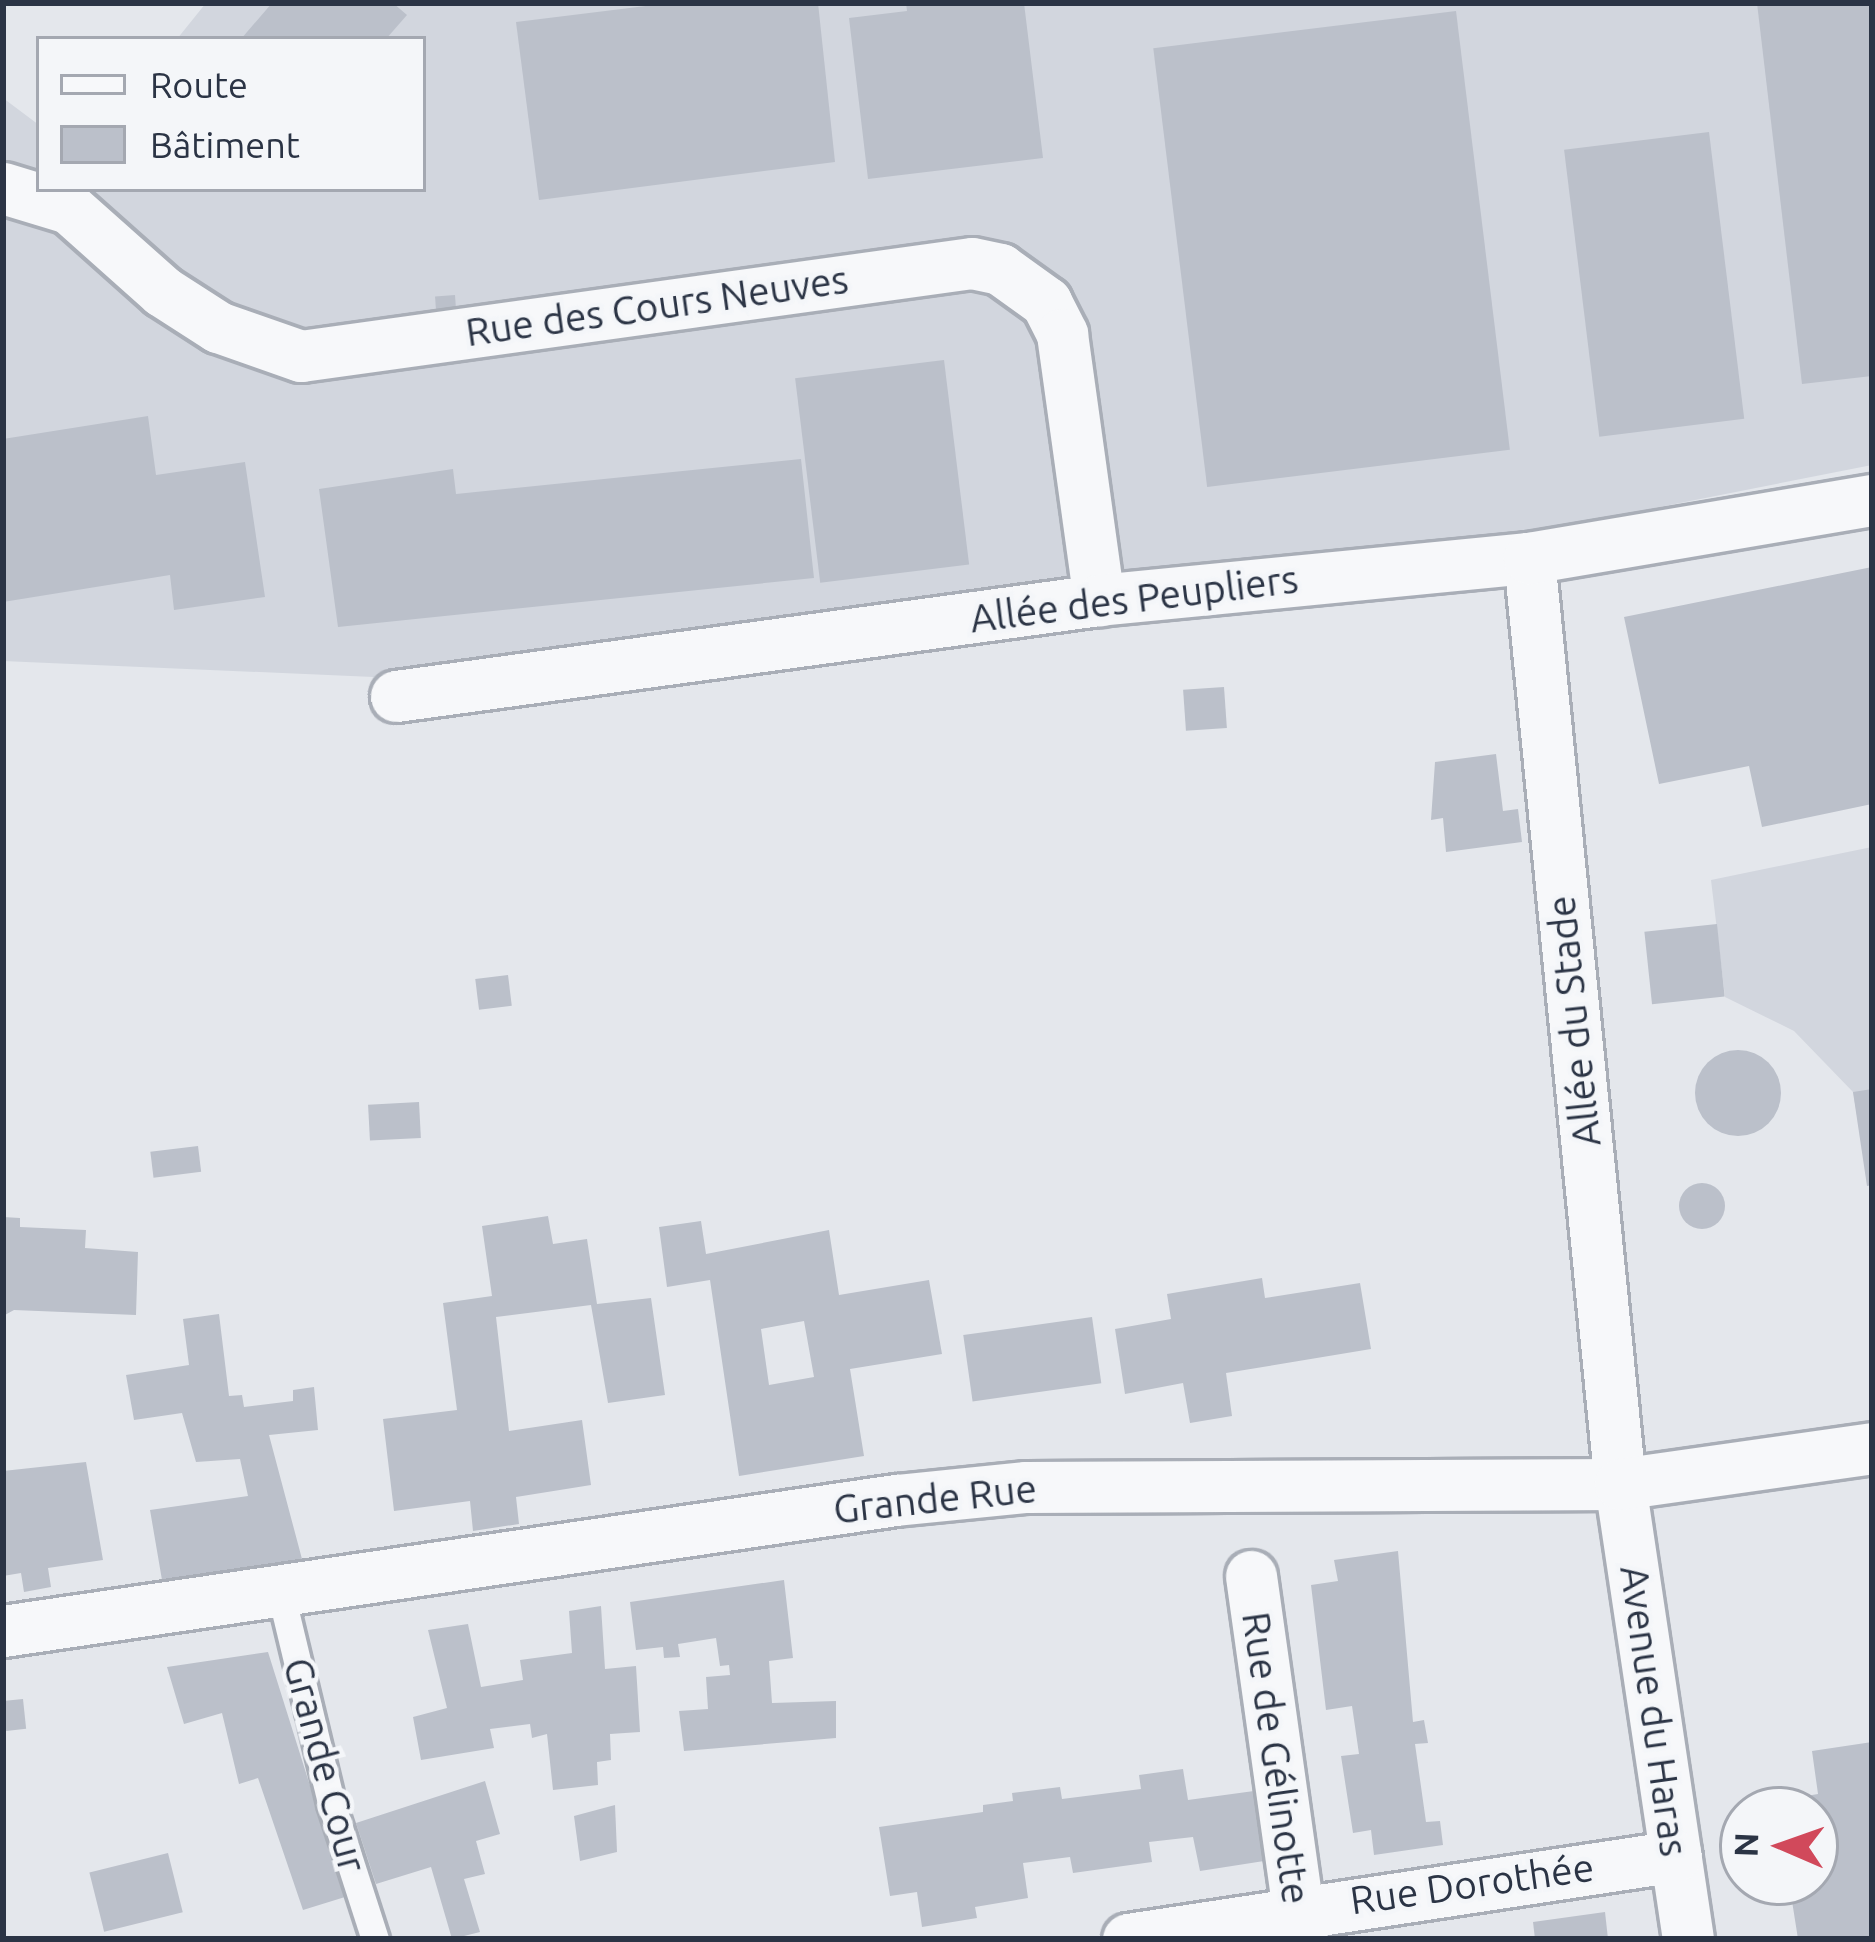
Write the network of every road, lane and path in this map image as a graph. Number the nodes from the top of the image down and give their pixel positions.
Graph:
1 (3, 188) edge
2 (1872, 500) edge
3 (1528, 557) junction
4 (1099, 600) junction
5 (396, 697) dead end
6 (1872, 1448) edge
7 (1620, 1484) junction
8 (1251, 1576) dead end
9 (280, 1590) junction
10 (3, 1631) edge
11 (1676, 1856) junction
12 (1300, 1923) edge
13 (375, 1939) edge
14 (1128, 1939) edge
15 (1688, 1939) edge

1 - 4 street, Rue des Cours Neuves
2 - 3 street, Allée des Peupliers
3 - 4 street, Allée des Peupliers
3 - 7 street, Allée du Stade
4 - 5 street, Allée des Peupliers
6 - 7 street, Grande Rue
7 - 9 street, Grande Rue
7 - 11 street, Avenue du Haras
8 - 12 street, Rue de Gélinotte
9 - 10 street, Grande Rue
9 - 13 lane, Grande Cour
11 - 12 street, Rue Dorothée
11 - 15 street, Avenue du Haras
12 - 14 street, Rue Dorothée

